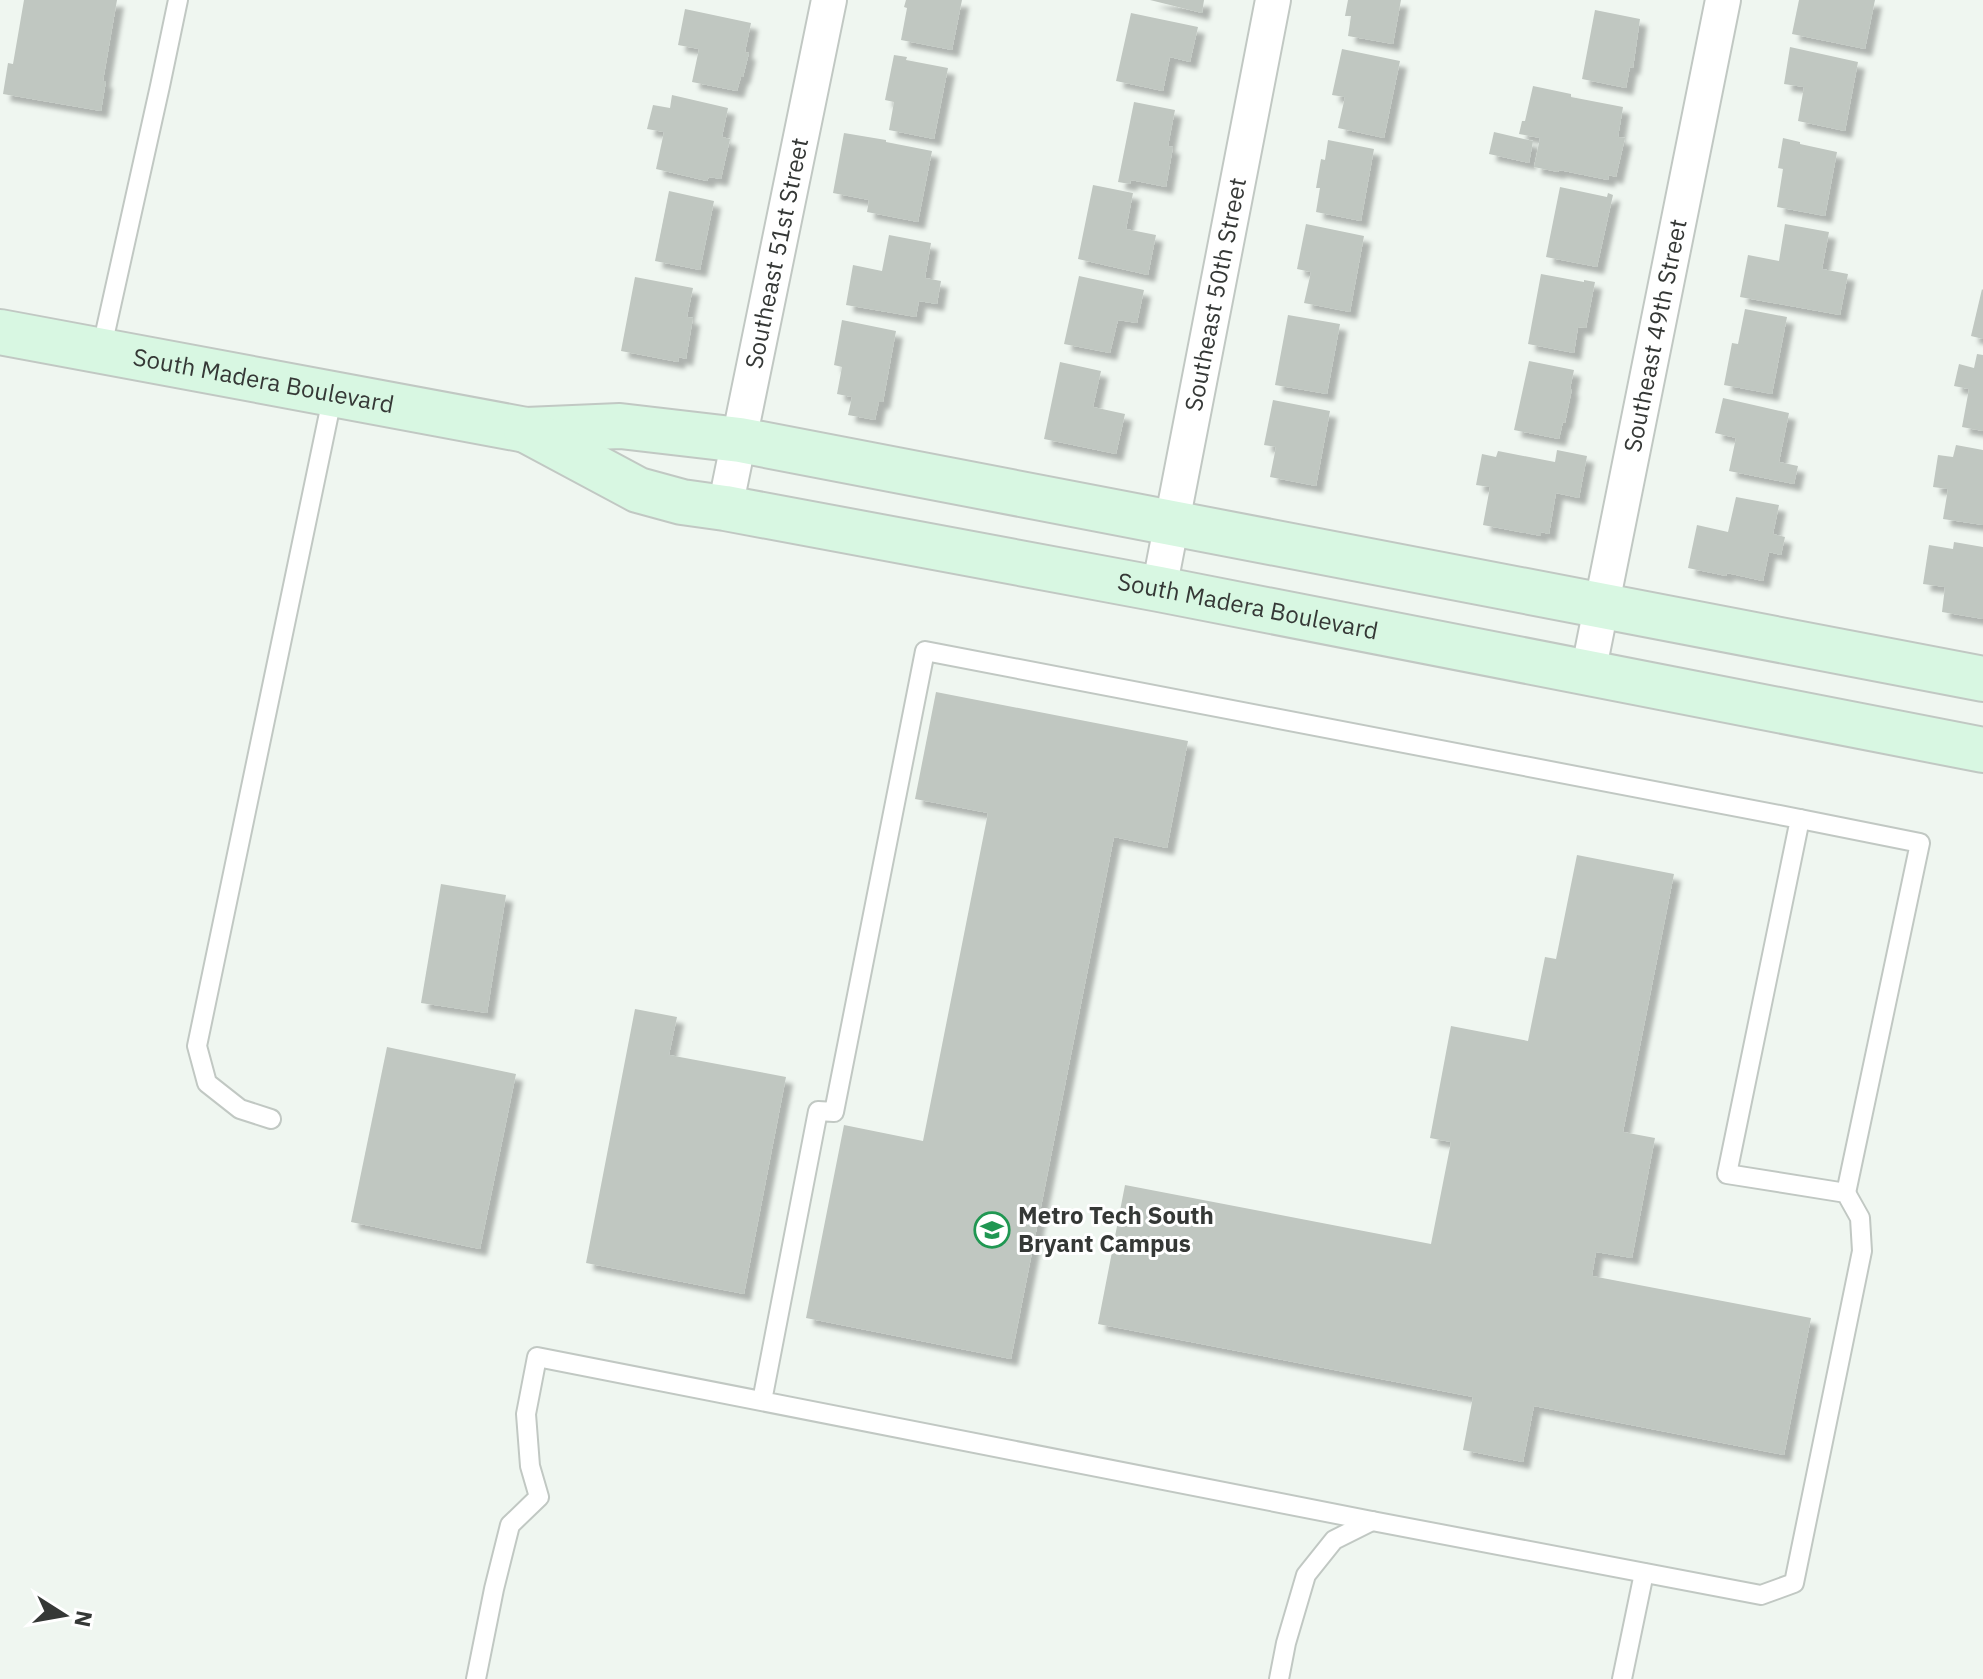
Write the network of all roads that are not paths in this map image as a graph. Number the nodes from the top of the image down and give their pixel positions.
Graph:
1 (178, 0) edge
2 (829, 0) edge
3 (1273, 0) edge
4 (1723, 0) edge
5 (0, 332) edge
6 (101, 351) junction
7 (333, 394) junction
8 (526, 430) junction
9 (740, 440) junction
10 (725, 508) junction
11 (1171, 523) junction
12 (1159, 589) junction
13 (1602, 607) junction
14 (1588, 673) junction
15 (1983, 679) edge
16 (1983, 750) edge
17 (1800, 819) junction
18 (271, 1119) dead end
19 (1846, 1193) junction
20 (762, 1401) junction
21 (1372, 1521) junction
22 (1644, 1573) junction
23 (476, 1679) edge
24 (1279, 1679) edge
25 (1622, 1679) edge

1 - 6 lane
2 - 9 street, Southeast 51st Street
3 - 11 street, Southeast 50th Street
4 - 13 street, Southeast 49th Street
5 - 6 street, South Madera Boulevard
6 - 7 street, South Madera Boulevard
7 - 8 street, South Madera Boulevard
7 - 18 lane
8 - 9 street, South Madera Boulevard
8 - 10 street, South Madera Boulevard
9 - 10 street, Southeast 51st Street
9 - 11 street, South Madera Boulevard
10 - 12 street, South Madera Boulevard
11 - 12 street, Southeast 50th Street
11 - 13 street, South Madera Boulevard
12 - 14 street, South Madera Boulevard
13 - 14 street, Southeast 49th Street
13 - 15 street, South Madera Boulevard
14 - 16 street, South Madera Boulevard
17 - 19 lane
17 - 19 lane
17 - 20 lane
19 - 22 lane
20 - 21 lane
20 - 23 lane
21 - 22 lane
21 - 24 lane
22 - 25 lane

